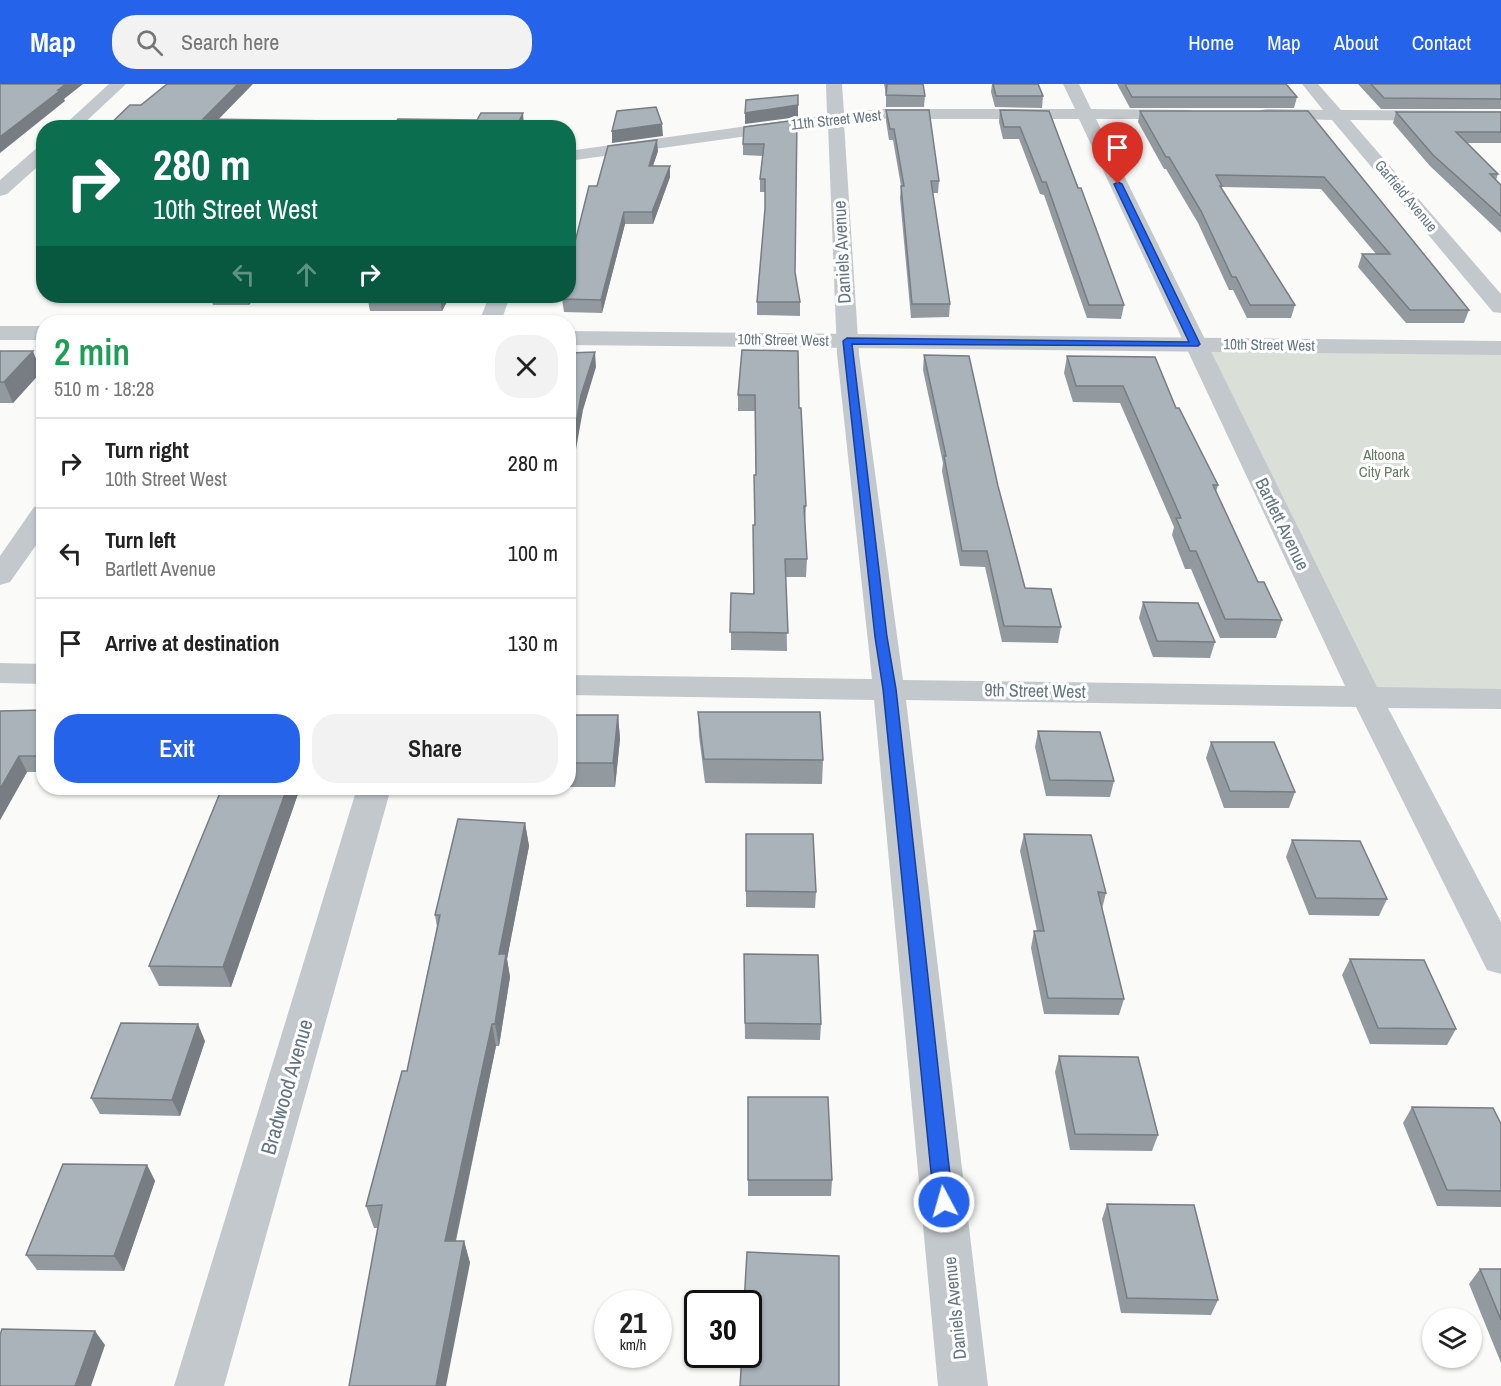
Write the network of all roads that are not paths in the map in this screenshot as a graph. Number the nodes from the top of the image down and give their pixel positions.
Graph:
1 (118, 84) edge
2 (834, 84) edge
3 (1071, 84) edge
4 (1310, 84) edge
5 (1084, 114) junction
6 (1202, 114) edge
7 (1247, 114) edge
8 (1336, 115) junction
9 (1501, 116) edge
10 (836, 118) junction
11 (78, 120) edge
12 (576, 155) edge
13 (36, 160) edge
14 (0, 190) edge
15 (1501, 307) edge
16 (0, 333) edge
17 (36, 333) edge
18 (576, 338) edge
19 (847, 341) junction
20 (1195, 344) junction
21 (1501, 348) edge
22 (36, 524) edge
23 (0, 576) edge
24 (0, 673) edge
25 (36, 674) edge
26 (576, 685) edge
27 (889, 689) junction
28 (1366, 696) junction
29 (1501, 699) edge
30 (372, 795) edge
31 (1501, 959) edge
32 (199, 1386) edge
33 (963, 1386) edge

1 - 11 street
2 - 10 street, Daniels Avenue
3 - 5 street, Bartlett Avenue
4 - 8 street, Garfield Avenue
5 - 6 street, 11th Street West
5 - 10 street, 11th Street West
5 - 20 street, Bartlett Avenue
7 - 8 street
8 - 9 street
8 - 15 street, Garfield Avenue
10 - 12 street, 11th Street West
10 - 19 street, Daniels Avenue
13 - 14 street
16 - 17 street
18 - 19 street, 10th Street West
19 - 20 street, 10th Street West
19 - 27 street, Daniels Avenue
20 - 21 street, 10th Street West
20 - 28 street, Bartlett Avenue
22 - 23 street
24 - 25 street
26 - 27 street, 9th Street West
27 - 28 street, 9th Street West
27 - 33 street, Daniels Avenue
28 - 29 street, 9th Street West
28 - 31 street, Bartlett Avenue
30 - 32 street, Bradwood Avenue

